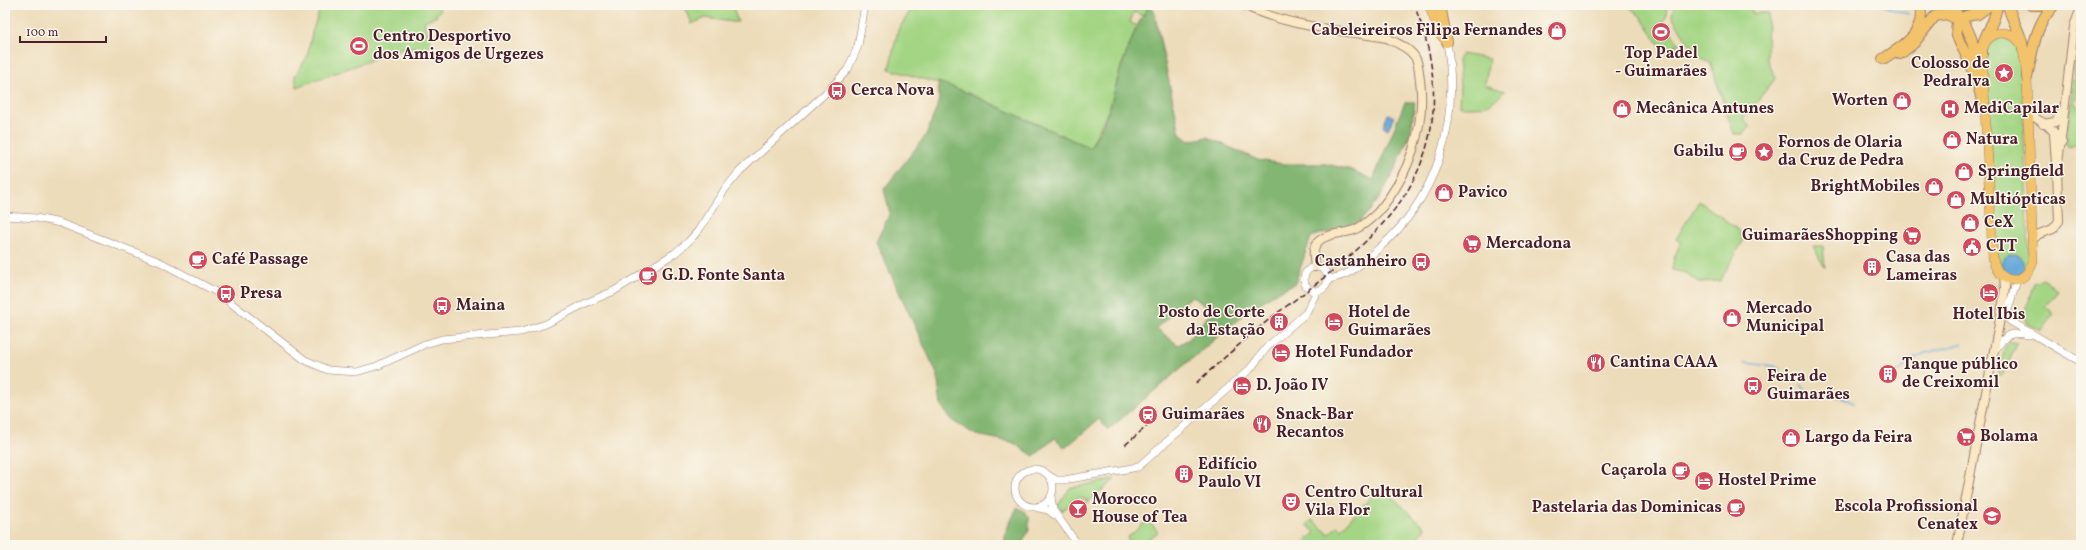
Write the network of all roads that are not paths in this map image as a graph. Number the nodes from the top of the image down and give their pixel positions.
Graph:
1 (865, 5) edge
2 (1244, 5) edge
3 (1920, 5) edge
4 (1948, 5) edge
5 (1962, 5) edge
6 (1975, 5) edge
7 (1990, 5) edge
8 (1997, 5) edge
9 (2008, 5) edge
10 (2031, 5) edge
11 (2041, 5) edge
12 (2054, 5) edge
13 (1435, 6) edge
14 (2081, 8) edge
15 (1966, 16) dead end
16 (1957, 23) dead end
17 (1447, 42) joint
18 (1972, 42) junction
19 (2023, 49) junction
20 (1900, 54) dead end
21 (1982, 54) junction
22 (1883, 59) dead end
23 (1971, 68) dead end
24 (2026, 77) junction
25 (2027, 94) junction
26 (1984, 105) junction
27 (2065, 107) junction
28 (2044, 124) junction
29 (2054, 132) junction
30 (2062, 143) junction
31 (2057, 172) junction
32 (5, 216) edge
33 (2032, 240) junction
34 (1315, 267) junction
35 (2004, 278) junction
36 (1328, 279) junction
37 (2017, 280) junction
38 (1317, 291) junction
39 (2035, 336) junction
40 (1995, 350) junction
41 (2081, 362) edge
42 (1048, 475) junction
43 (1077, 479) junction
44 (1051, 495) junction
45 (1029, 506) junction
46 (1060, 521) junction
47 (1078, 545) edge
48 (1957, 545) edge

1 - 32 street
2 - 34 main road
3 - 22 highway
4 - 18 highway
5 - 6 highway
7 - 15 highway
8 - 21 highway
9 - 19 highway
10 - 11 highway
12 - 24 highway
13 - 17 highway
14 - 27 main road
16 - 23 highway
17 - 36 street
18 - 20 highway
18 - 26 highway
19 - 21 main road
19 - 24 main road
21 - 26 main road
24 - 25 main road
25 - 28 main road
25 - 33 main road
26 - 35 main road
27 - 28 main road
27 - 30 main road
28 - 29 main road
29 - 30 main road
29 - 31 main road
30 - 31 main road
31 - 33 main road
33 - 37 main road
34 - 36 street
34 - 38 street
35 - 37 main road
35 - 40 main road
36 - 38 street
37 - 39 street
38 - 43 street
39 - 40 street
39 - 41 street
40 - 48 main road
42 - 43 street
42 - 44 street
42 - 45 street
43 - 44 street
44 - 45 street
44 - 46 street
45 - 46 street
46 - 47 street

